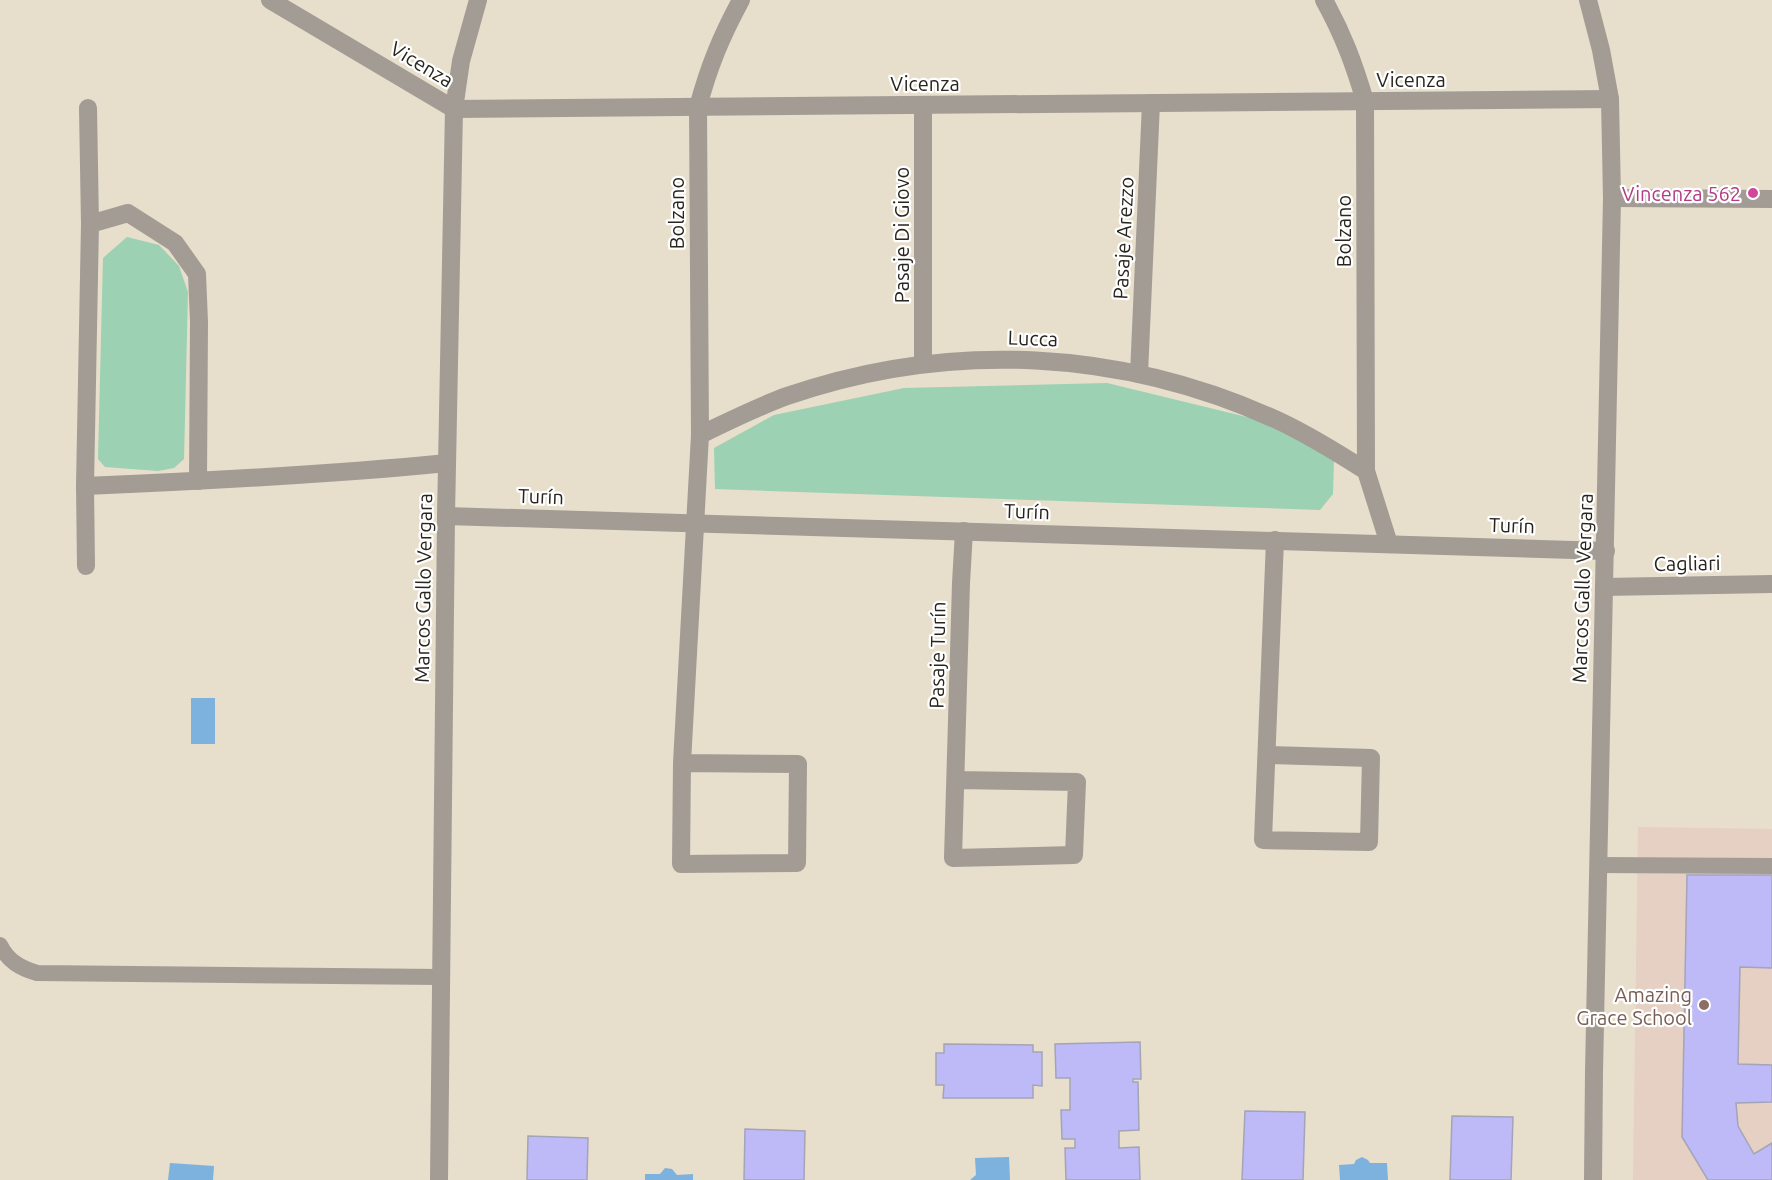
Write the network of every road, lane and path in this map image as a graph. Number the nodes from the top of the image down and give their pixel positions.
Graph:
1 (270, 0) edge
2 (478, 0) edge
3 (741, 0) edge
4 (1324, 0) edge
5 (1588, 0) edge
6 (1610, 99) junction
7 (1365, 101) junction
8 (1151, 104) junction
9 (923, 105) junction
10 (698, 107) junction
11 (88, 108) dead end
12 (454, 109) junction
13 (1612, 198) junction
14 (1772, 199) edge
15 (90, 224) junction
16 (923, 364) junction
17 (1139, 374) junction
18 (700, 435) junction
19 (447, 463) junction
20 (1366, 471) junction
21 (198, 481) junction
22 (85, 486) junction
23 (446, 516) junction
24 (694, 523) junction
25 (964, 531) junction
26 (1275, 540) junction
27 (1389, 544) junction
28 (1606, 551) junction
29 (86, 566) dead end
30 (1772, 584) edge
31 (1604, 587) junction
32 (1268, 755) junction
33 (682, 763) junction
34 (956, 780) junction
35 (1598, 865) junction
36 (1772, 866) edge
37 (0, 945) edge
38 (440, 977) junction
39 (439, 1180) edge
40 (1593, 1180) edge

1 - 12 street, Vicenza
2 - 12 street, Marcos Gallo Vergara
3 - 10 street, Bolzano
4 - 7 street, Bolzano
5 - 6 street, Marcos Gallo Vergara
6 - 7 street, Vicenza
6 - 13 street, Marcos Gallo Vergara
7 - 8 street, Vicenza
7 - 20 street, Bolzano
8 - 9 street, Vicenza
8 - 17 street, Pasaje Arezzo
9 - 10 street, Vicenza
9 - 16 street, Pasaje Di Giovo
10 - 12 street, Vicenza
10 - 18 street, Bolzano
11 - 15 street
12 - 19 street, Marcos Gallo Vergara
13 - 14 street
13 - 28 street, Marcos Gallo Vergara
15 - 21 street
15 - 22 street
16 - 17 street, Lucca
16 - 18 street, Lucca
17 - 20 street, Lucca
18 - 24 street
19 - 21 street
19 - 23 street, Marcos Gallo Vergara
20 - 27 street
21 - 22 street
22 - 29 street
23 - 24 street, Turín
23 - 38 street, Marcos Gallo Vergara
24 - 25 street, Turín
24 - 33 street
25 - 26 street, Turín
25 - 34 street, Pasaje Turín
26 - 27 street, Turín
26 - 32 street
27 - 28 street, Turín
28 - 31 street, Marcos Gallo Vergara
30 - 31 street, Cagliari
31 - 35 street, Marcos Gallo Vergara
32 - 32 street
33 - 33 street
34 - 34 street, Pasaje Turín
35 - 36 lane
35 - 40 street, Marcos Gallo Vergara
37 - 38 lane
38 - 39 street, Marcos Gallo Vergara

